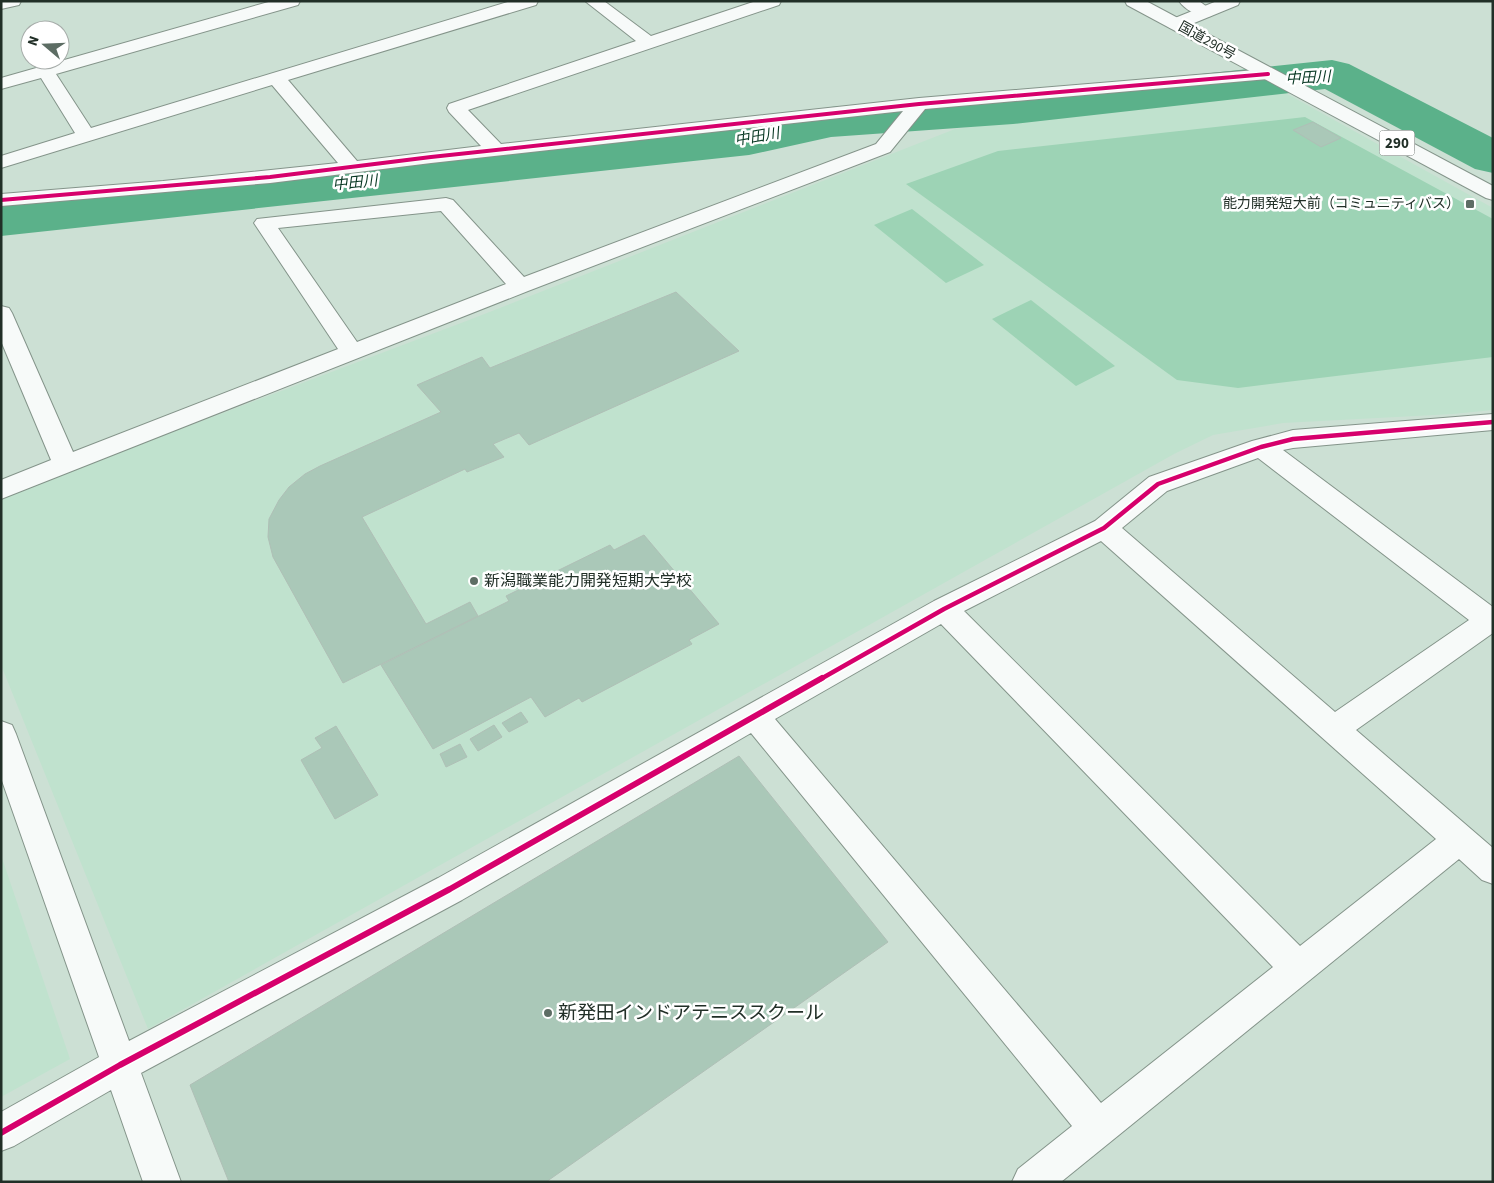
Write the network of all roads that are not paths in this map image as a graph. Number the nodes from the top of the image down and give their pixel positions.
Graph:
1 (13, 1) edge
2 (292, 1) edge
3 (530, 1) edge
4 (593, 1) edge
5 (773, 1) edge
6 (1134, 1) edge
7 (1187, 1) edge
8 (1232, 1) edge
9 (1, 4) edge
10 (1205, 12) junction
11 (1176, 24) junction
12 (648, 42) junction
13 (45, 71) junction
14 (1268, 74) junction
15 (277, 79) junction
16 (1, 84) edge
17 (919, 104) junction
18 (86, 135) junction
19 (496, 150) junction
20 (1, 162) edge
21 (353, 168) junction
22 (1493, 194) edge
23 (1, 200) edge
24 (520, 286) junction
25 (1, 313) edge
26 (352, 352) junction
27 (1493, 422) edge
28 (1261, 447) junction
29 (66, 464) junction
30 (1, 490) edge
31 (1104, 528) junction
32 (944, 608) junction
33 (1491, 619) edge
34 (755, 717) junction
35 (1334, 729) junction
36 (1, 734) edge
37 (1460, 839) junction
38 (1493, 868) edge
39 (1298, 968) junction
40 (120, 1065) junction
41 (1098, 1128) junction
42 (1, 1133) edge
43 (162, 1182) edge
44 (1031, 1182) edge

1 - 9 main road
2 - 13 main road
3 - 15 main road
4 - 12 main road
5 - 12 main road
6 - 11 main road, 国道290号 / 290
7 - 10 main road
8 - 10 main road
10 - 11 main road
11 - 14 main road, 国道290号 / 290
12 - 19 main road
13 - 16 main road
13 - 18 main road
14 - 17 main road
14 - 22 main road, 国道290号 / 290
15 - 18 main road
15 - 21 main road
17 - 19 main road
17 - 24 main road
18 - 20 main road
19 - 21 main road
21 - 23 main road
24 - 26 main road
24 - 26 main road
25 - 29 main road
26 - 29 main road
27 - 28 main road
28 - 31 main road
28 - 33 main road
29 - 30 main road
31 - 32 main road
31 - 35 main road
32 - 34 main road
32 - 39 main road
33 - 35 main road
34 - 40 main road
34 - 41 main road
35 - 37 main road
36 - 40 main road
37 - 38 main road
37 - 39 main road
39 - 41 main road
40 - 42 main road
40 - 43 main road
41 - 44 main road

